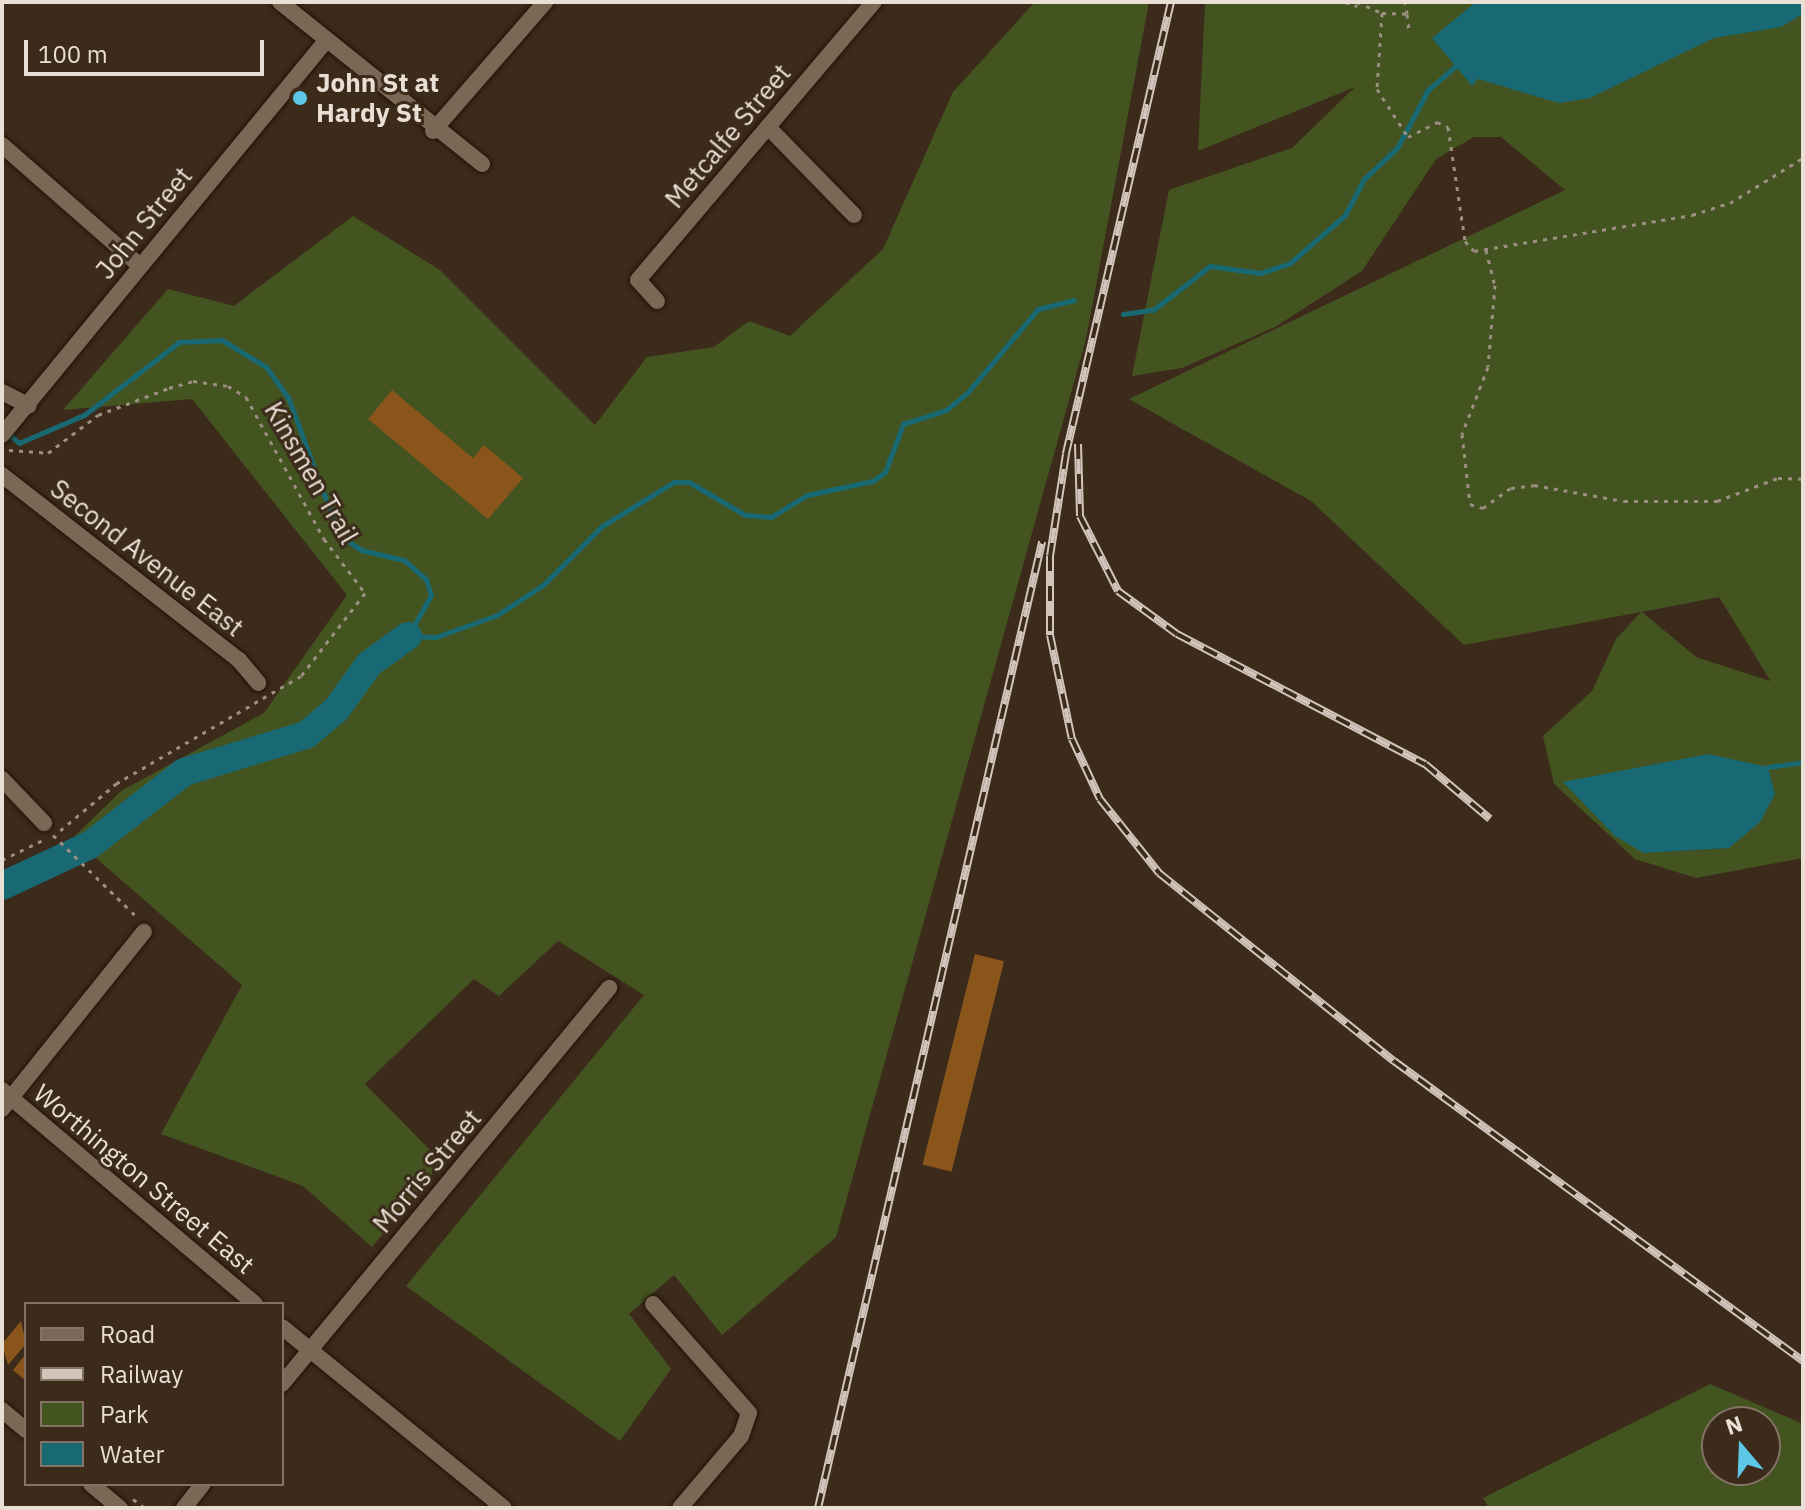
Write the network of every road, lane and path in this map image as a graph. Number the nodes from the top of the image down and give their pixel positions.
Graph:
1 (280, 2) edge
2 (545, 2) edge
3 (874, 2) edge
4 (1345, 2) edge
5 (1405, 2) edge
6 (1357, 4) edge
7 (1382, 13) junction
8 (1407, 14) junction
9 (1409, 31) dead end
10 (325, 42) junction
11 (768, 127) junction
12 (433, 131) junction
13 (2, 145) edge
14 (1803, 158) edge
15 (482, 164) dead end
16 (854, 215) dead end
17 (1486, 250) junction
18 (139, 265) junction
19 (657, 301) dead end
20 (2, 392) edge
21 (29, 406) junction
22 (7, 430) edge
23 (18, 451) dead end
24 (2, 475) edge
25 (1803, 479) edge
26 (258, 683) dead end
27 (2, 779) edge
28 (49, 829) junction
29 (2, 860) edge
30 (144, 932) joint
31 (609, 988) dead end
32 (5, 1099) edge
33 (253, 1302) edge
34 (653, 1304) dead end
35 (284, 1329) edge
36 (309, 1350) junction
37 (284, 1381) edge
38 (2, 1410) edge
39 (24, 1428) edge
40 (93, 1486) edge
41 (201, 1486) edge
42 (120, 1508) edge
43 (184, 1508) edge
44 (504, 1508) edge
45 (680, 1508) edge

1 - 10 street
2 - 12 street
3 - 11 street, Metcalfe Street
4 - 6 path
5 - 8 path
6 - 7 path
7 - 8 path
7 - 17 path
8 - 9 path
10 - 12 street
10 - 18 street, John Street
11 - 16 street
11 - 19 street, Metcalfe Street
12 - 15 street
13 - 18 street
14 - 17 path
17 - 25 path
18 - 21 street, John Street
20 - 21 street
21 - 22 street, John Street
23 - 28 path, Kinsmen Trail
24 - 26 street, Second Avenue East
27 - 28 street
28 - 29 path, Kinsmen Trail
28 - 30 path
30 - 32 street
31 - 36 street, Morris Street
32 - 33 street, Worthington Street East
34 - 45 street
35 - 36 street
36 - 37 street, Morris Street
36 - 44 street
38 - 39 street
40 - 42 street
41 - 43 street

